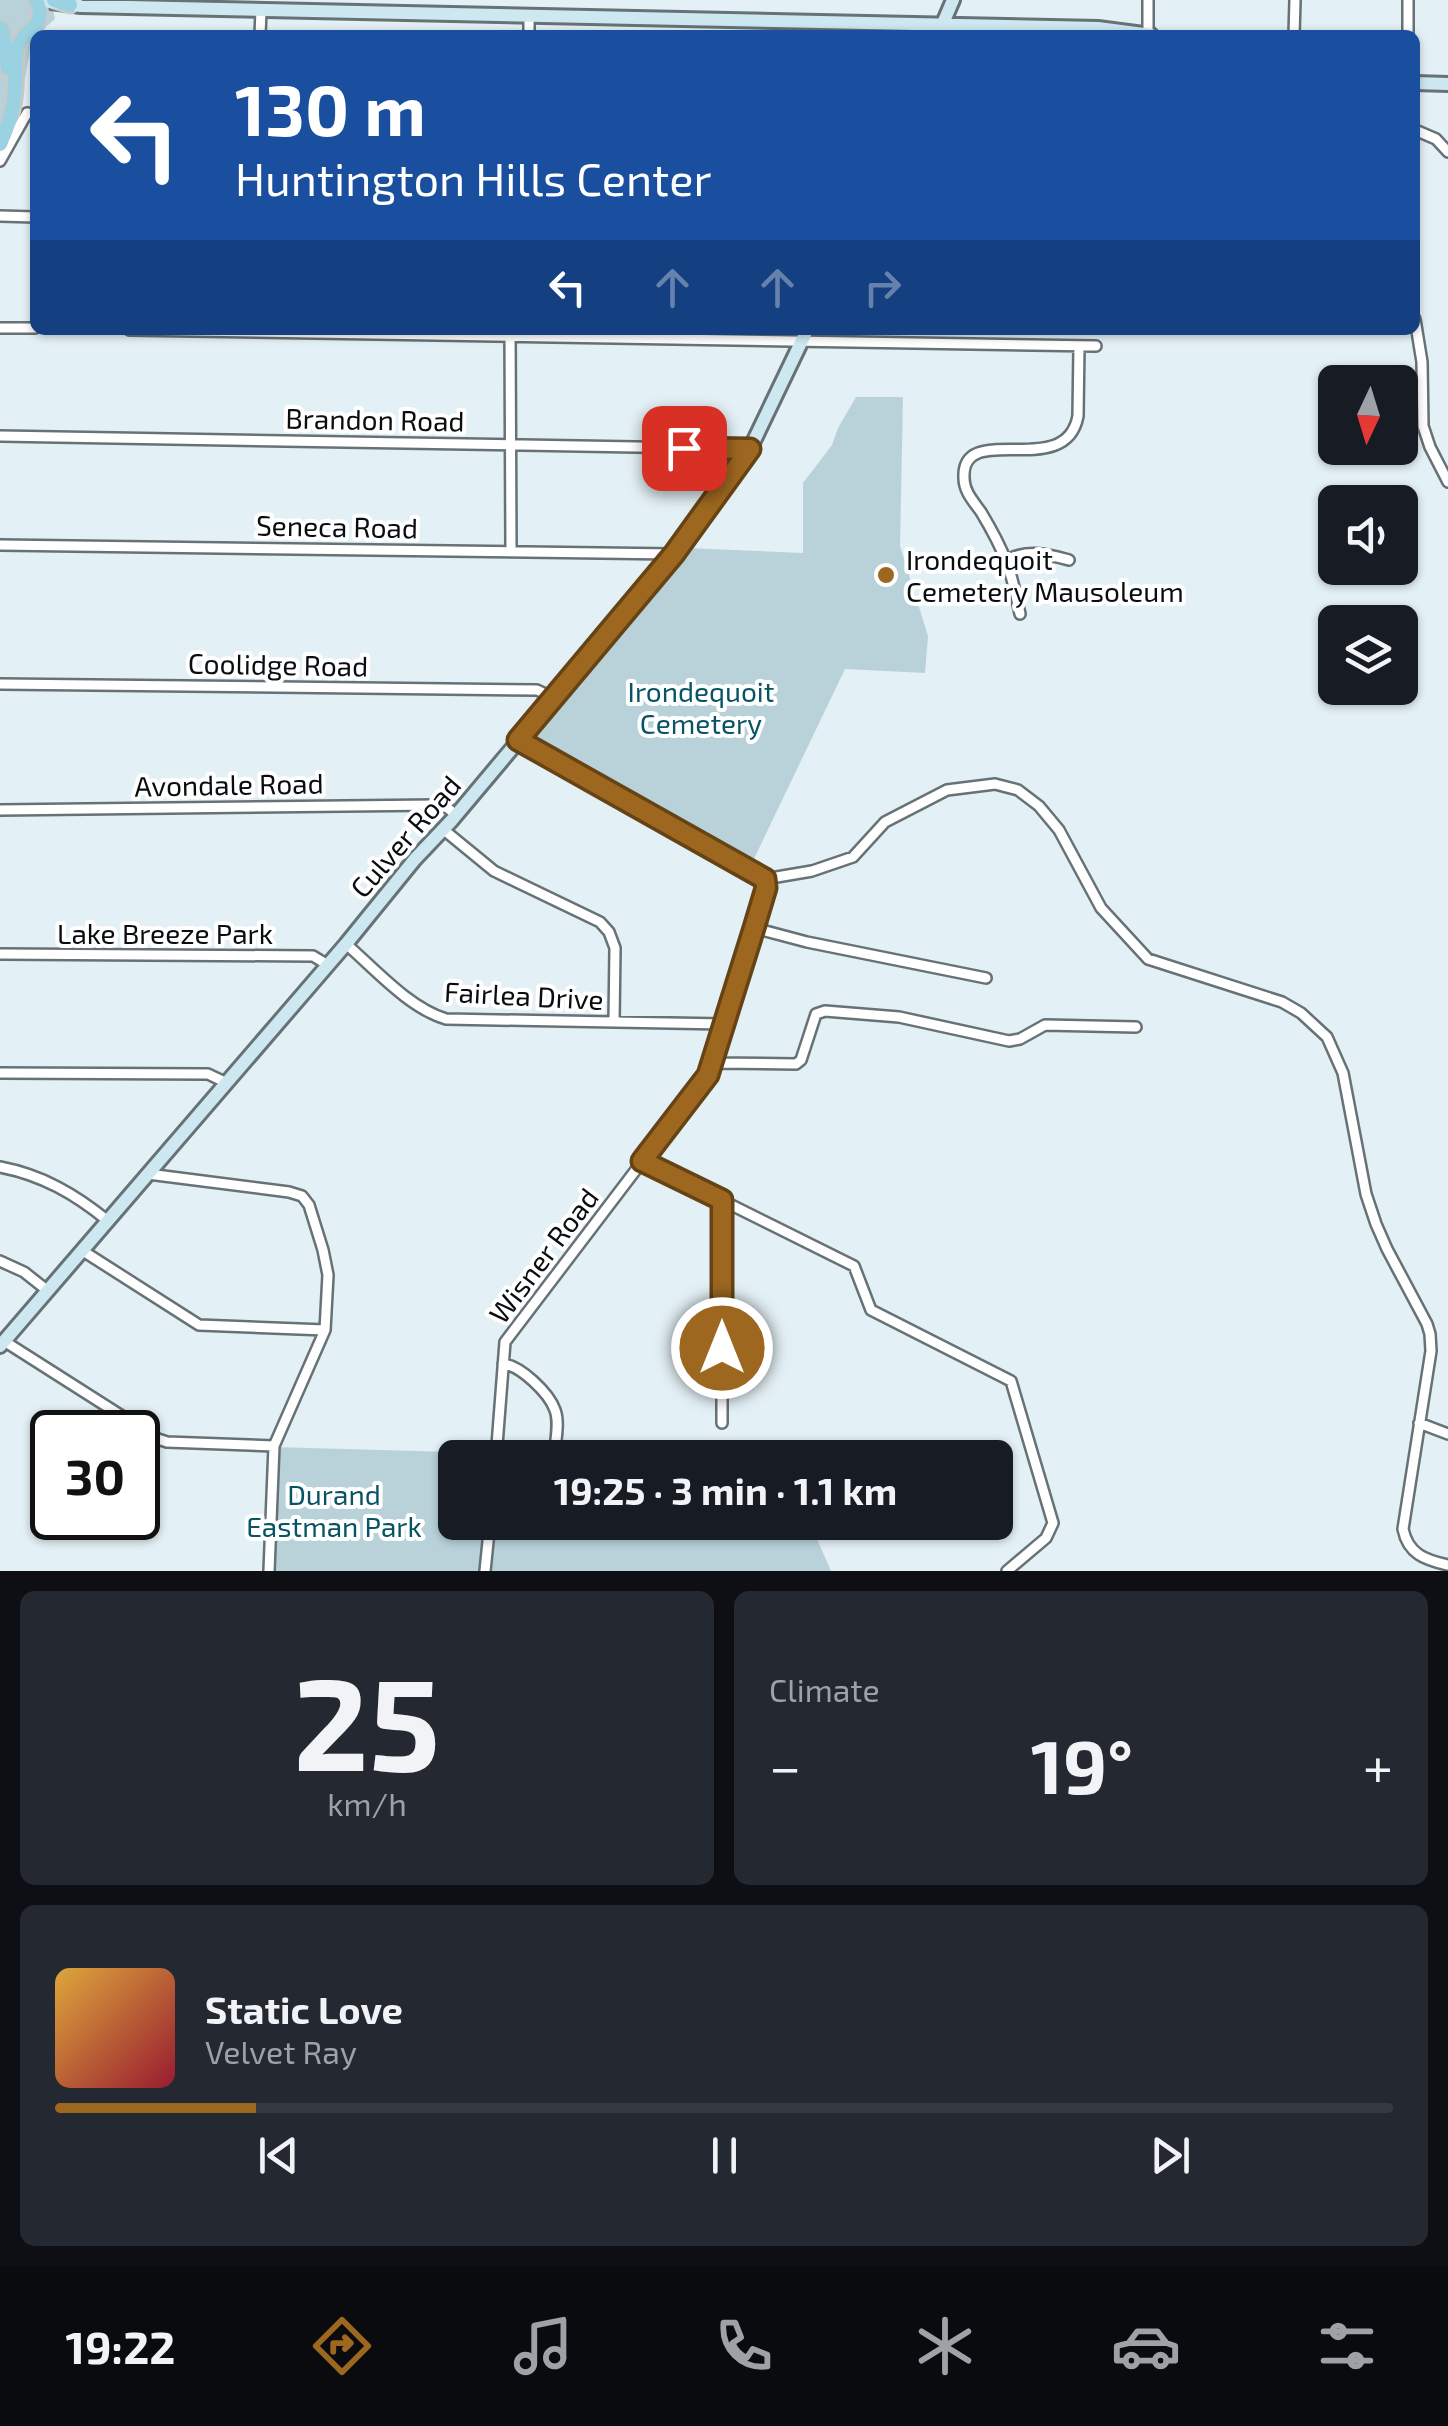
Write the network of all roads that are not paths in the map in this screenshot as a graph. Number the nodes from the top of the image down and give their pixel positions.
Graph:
1 (37, 0) edge
2 (54, 0) edge
3 (953, 0) edge
4 (1148, 0) edge
5 (1295, 0) edge
6 (1408, 0) edge
7 (75, 6) junction
8 (261, 10) junction
9 (530, 16) junction
10 (1, 28) edge
11 (33, 29) joint
12 (30, 30) edge
13 (260, 30) edge
14 (529, 30) edge
15 (940, 30) edge
16 (1150, 30) edge
17 (1294, 30) edge
18 (1408, 30) edge
19 (30, 32) edge
20 (1420, 83) edge
21 (1448, 84) edge
22 (30, 114) edge
23 (0, 118) edge
24 (1420, 132) edge
25 (0, 144) edge
26 (1448, 152) edge
27 (0, 161) edge
28 (0, 216) edge
29 (30, 217) edge
30 (0, 328) edge
31 (30, 328) edge
32 (510, 335) edge
33 (570, 335) edge
34 (805, 335) edge
35 (1418, 335) edge
36 (1079, 346) junction
37 (1096, 346) dead end
38 (0, 436) edge
39 (510, 444) junction
40 (750, 449) junction
41 (1448, 482) edge
42 (0, 546) edge
43 (511, 551) junction
44 (674, 554) junction
45 (1006, 560) junction
46 (1069, 560) dead end
47 (1020, 614) dead end
48 (0, 684) edge
49 (554, 698) junction
50 (518, 740) junction
51 (0, 810) edge
52 (456, 815) junction
53 (444, 830) junction
54 (765, 879) junction
55 (754, 928) junction
56 (346, 944) junction
57 (0, 954) edge
58 (328, 965) junction
59 (986, 978) dead end
60 (614, 1022) junction
61 (724, 1024) junction
62 (1136, 1027) dead end
63 (712, 1062) junction
64 (0, 1072) edge
65 (226, 1083) junction
66 (642, 1161) junction
67 (0, 1167) edge
68 (148, 1174) junction
69 (722, 1200) junction
70 (108, 1221) junction
71 (82, 1251) junction
72 (0, 1261) edge
73 (48, 1290) junction
74 (325, 1330) junction
75 (2, 1344) edge
76 (503, 1364) junction
77 (1420, 1422) junction
78 (722, 1423) dead end
79 (1448, 1434) edge
80 (497, 1440) edge
81 (555, 1440) edge
82 (274, 1446) junction
83 (488, 1540) edge
84 (1448, 1566) edge
85 (269, 1571) edge
86 (485, 1571) edge
87 (1007, 1571) edge

1 - 7 main road
1 - 11 main road
2 - 7 main road
3 - 15 main road
4 - 16 street
5 - 17 street
6 - 18 street
7 - 8 main road
7 - 11 main road
8 - 9 main road
8 - 13 street
9 - 14 street
9 - 15 main road
10 - 12 main road
10 - 23 main road
19 - 25 main road
20 - 21 main road
22 - 27 street
24 - 26 street
28 - 29 street
30 - 31 street
32 - 39 street
33 - 34 street
34 - 36 street
34 - 40 main road, Culver Road
35 - 41 street
36 - 37 street
36 - 45 street
38 - 39 street, Brandon Road
39 - 40 street, Brandon Road
39 - 43 street
40 - 44 main road, Culver Road
42 - 43 street, Seneca Road
43 - 44 street, Seneca Road
44 - 49 main road, Culver Road
45 - 46 street
45 - 47 street
48 - 49 street, Coolidge Road
49 - 50 main road, Culver Road
50 - 52 main road, Culver Road
50 - 54 street
51 - 52 street, Avondale Road
52 - 53 main road, Culver Road
53 - 56 main road, Culver Road
53 - 60 street
54 - 55 street, Wisner Road
54 - 77 street
55 - 59 street
55 - 61 street, Wisner Road
56 - 58 main road, Culver Road
56 - 60 street, Fairlea Drive
57 - 58 street, Lake Breeze Park
58 - 65 main road, Culver Road
60 - 61 street, Fairlea Drive
61 - 63 street, Wisner Road
62 - 63 street
63 - 66 street, Wisner Road
64 - 65 street
65 - 68 main road, Culver Road
66 - 69 street
66 - 76 street, Wisner Road
67 - 70 street
68 - 70 main road, Culver Road
68 - 74 street
69 - 78 street
69 - 87 street
70 - 71 main road, Culver Road
71 - 73 main road, Culver Road
71 - 74 street
72 - 73 street
73 - 75 main road, Culver Road
74 - 82 street
75 - 82 street
76 - 80 street, Wisner Road
76 - 81 street
77 - 79 street
77 - 84 street
82 - 85 street
83 - 86 street

